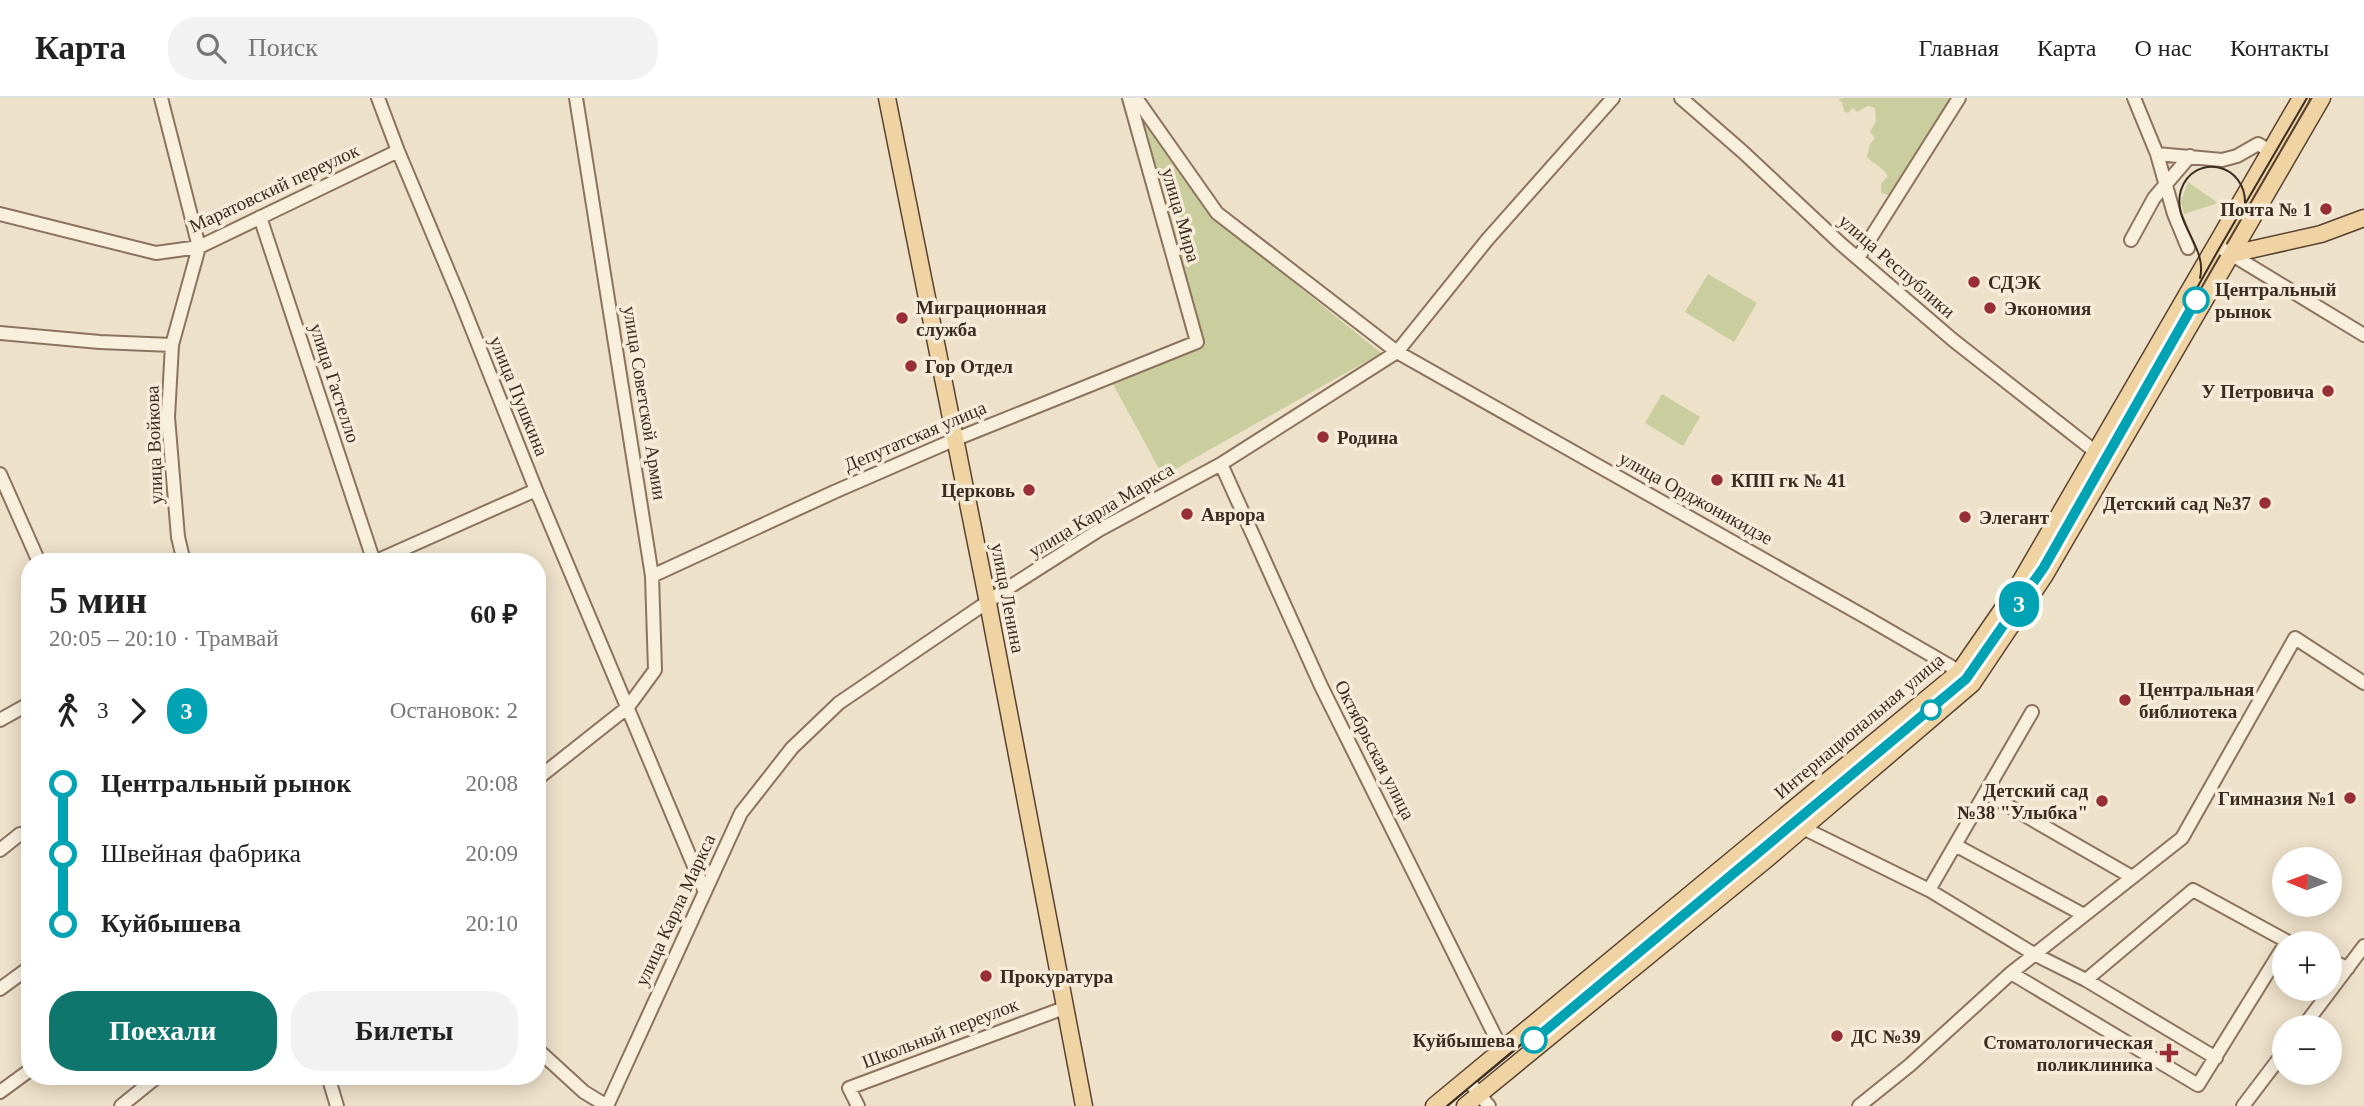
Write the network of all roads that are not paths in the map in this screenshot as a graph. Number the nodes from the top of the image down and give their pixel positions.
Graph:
1 (161, 98) edge
2 (378, 98) edge
3 (576, 98) edge
4 (887, 98) edge
5 (1129, 98) edge
6 (1136, 98) edge
7 (1613, 98) edge
8 (1681, 98) edge
9 (1959, 98) edge
10 (2134, 98) edge
11 (2301, 98) edge
12 (2322, 98) edge
13 (398, 151) junction
14 (2270, 151) junction
15 (2157, 154) junction
16 (2190, 156) junction
17 (2166, 184) junction
18 (0, 215) edge
19 (260, 217) junction
20 (2364, 218) edge
21 (2131, 240) dead end
22 (2216, 245) junction
23 (199, 247) junction
24 (2188, 248) dead end
25 (2232, 254) junction
26 (1858, 258) junction
27 (0, 333) edge
28 (2364, 335) edge
29 (1197, 342) joint
30 (173, 345) junction
31 (1397, 352) junction
32 (956, 439) junction
33 (2097, 453) junction
34 (2112, 463) junction
35 (1221, 464) junction
36 (0, 474) edge
37 (536, 490) junction
38 (34, 553) edge
39 (182, 553) edge
40 (371, 553) edge
41 (394, 553) edge
42 (652, 576) junction
43 (988, 603) junction
44 (1959, 672) junction
45 (2364, 683) edge
46 (1972, 684) junction
47 (628, 707) junction
48 (21, 712) edge
49 (2032, 712) dead end
50 (0, 720) edge
51 (546, 772) edge
52 (1986, 793) junction
53 (1803, 828) junction
54 (21, 834) edge
55 (1955, 845) junction
56 (0, 850) edge
57 (2132, 877) junction
58 (704, 890) junction
59 (1929, 890) junction
60 (2084, 915) junction
61 (2272, 935) edge
62 (2364, 946) edge
63 (2034, 954) junction
64 (2342, 965) edge
65 (2272, 968) edge
66 (2348, 968) junction
67 (2011, 973) junction
68 (21, 974) edge
69 (2086, 979) junction
70 (0, 989) edge
71 (1064, 1008) junction
72 (2312, 1015) edge
73 (1502, 1049) junction
74 (546, 1057) edge
75 (2216, 1058) junction
76 (2272, 1068) edge
77 (21, 1077) edge
78 (1467, 1079) junction
79 (148, 1085) edge
80 (331, 1085) edge
81 (0, 1092) edge
82 (1484, 1100) edge
83 (121, 1106) edge
84 (337, 1106) edge
85 (607, 1106) edge
86 (858, 1106) edge
87 (1084, 1106) edge
88 (1434, 1106) edge
89 (1465, 1106) edge
90 (1859, 1106) edge
91 (2243, 1106) edge

1 - 23 street
2 - 13 street, улица Пушкина
3 - 42 street, улица Советской Армии
4 - 32 main road, улица Ленина
5 - 29 street, улица Мира
6 - 31 street, улица Орджоникидзе
7 - 31 street, улица Карла Маркса
8 - 26 street, улица Республики
9 - 26 street
10 - 15 street
11 - 14 main road, Интернациональная улица
12 - 25 main road
13 - 19 street, Маратовский переулок
13 - 37 street, улица Пушкина
14 - 16 street
14 - 22 main road, Интернациональная улица
15 - 16 street
15 - 17 street
16 - 17 street
17 - 21 street
17 - 24 street
18 - 23 street, Маратовский переулок
19 - 23 street, Маратовский переулок
19 - 40 street, улица Гастелло
20 - 25 main road
22 - 25 street
22 - 33 main road, Интернациональная улица
23 - 30 street, улица Войкова
25 - 28 street
25 - 34 main road
26 - 33 street, улица Республики
27 - 30 street
29 - 32 street, Депутатская улица
30 - 39 street, улица Войкова
31 - 35 street, улица Карла Маркса
31 - 44 street, улица Орджоникидзе
32 - 42 street, Депутатская улица
32 - 43 main road, улица Ленина
33 - 34 main road
33 - 44 main road, Интернациональная улица
34 - 46 main road
35 - 43 street, улица Карла Маркса
35 - 73 street, Октябрьская улица
36 - 38 street
37 - 41 street
37 - 47 street, улица Пушкина
37 - 58 street
42 - 47 street, улица Советской Армии
43 - 58 street, улица Карла Маркса
43 - 71 main road, улица Ленина
44 - 46 street, улица Орджоникидзе
44 - 73 main road, Интернациональная улица
45 - 57 street
46 - 53 main road
47 - 51 street, улица Советской Армии
47 - 58 street, улица Пушкина
48 - 50 street
49 - 52 street
52 - 55 street
52 - 57 street
53 - 59 street
53 - 82 main road
54 - 56 street
55 - 59 street
55 - 60 street
57 - 60 street
58 - 85 street, улица Карла Маркса
59 - 63 street
60 - 63 street
61 - 69 street
62 - 66 street
63 - 67 street
63 - 69 street
64 - 66 street
65 - 75 street
66 - 72 street
67 - 75 street
67 - 90 street
68 - 70 street
69 - 75 street
71 - 86 street, Школьный переулок
71 - 87 main road, улица Ленина
73 - 78 main road, Интернациональная улица
74 - 85 street
76 - 91 street
77 - 81 street
78 - 82 street
78 - 88 main road, Интернациональная улица
79 - 83 street
80 - 84 street
82 - 89 main road

